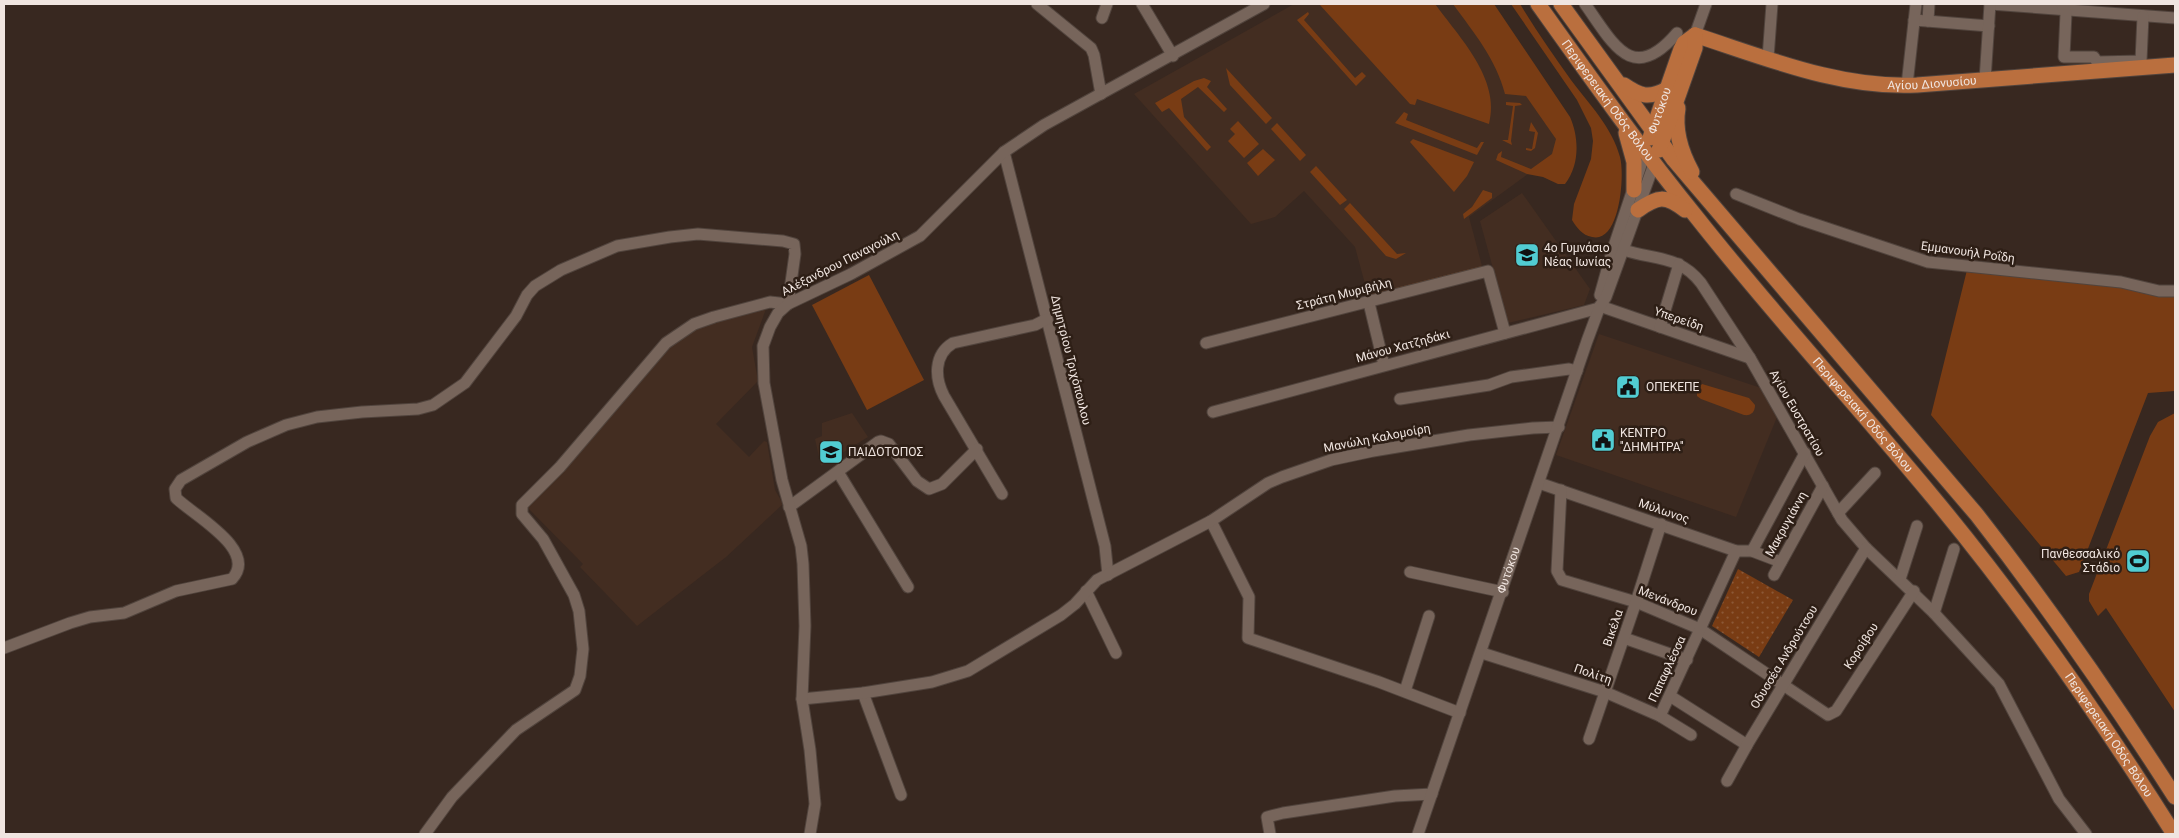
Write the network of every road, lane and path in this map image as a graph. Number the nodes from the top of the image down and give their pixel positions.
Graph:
1 (1037, 4) edge
2 (1107, 4) edge
3 (1142, 4) edge
4 (1261, 4) edge
5 (1538, 4) edge
6 (1562, 4) edge
7 (1585, 4) edge
8 (1706, 4) edge
9 (1772, 4) edge
10 (1916, 4) edge
11 (1929, 4) edge
12 (1990, 4) edge
13 (2055, 7) edge
14 (2110, 9) edge
15 (2143, 16) junction
16 (1102, 18) dead end
17 (2175, 18) edge
18 (1914, 20) junction
19 (1928, 21) junction
20 (1989, 26) junction
21 (1677, 33) dead end
22 (1695, 35) junction
23 (1173, 56) junction
24 (1768, 58) junction
25 (2175, 65) edge
26 (2059, 74) junction
27 (1616, 80) junction
28 (1684, 80) junction
29 (1986, 80) junction
30 (1907, 86) junction
31 (1667, 89) junction
32 (1101, 94) junction
33 (1621, 120) junction
34 (1657, 137) junction
35 (1004, 152) junction
36 (1650, 158) junction
37 (1634, 190) junction
38 (1736, 194) dead end
39 (1707, 200) junction
40 (1638, 210) junction
41 (1699, 221) junction
42 (1624, 250) junction
43 (1679, 264) junction
44 (2175, 291) edge
45 (1369, 303) junction
46 (788, 304) junction
47 (1600, 307) junction
48 (1047, 319) junction
49 (1660, 327) junction
50 (1505, 333) junction
51 (1206, 343) dead end
52 (1750, 358) junction
53 (1384, 365) junction
54 (1577, 371) junction
55 (1400, 399) dead end
56 (1213, 412) dead end
57 (1559, 427) junction
58 (977, 449) junction
59 (1805, 453) junction
60 (838, 472) junction
61 (1875, 473) dead end
62 (1539, 482) junction
63 (1823, 486) junction
64 (1561, 490) junction
65 (1002, 494) dead end
66 (789, 507) junction
67 (1838, 513) junction
68 (1211, 521) junction
69 (1661, 524) junction
70 (1917, 526) dead end
71 (1866, 548) junction
72 (1954, 549) dead end
73 (1736, 551) junction
74 (1752, 551) junction
75 (1781, 562) junction
76 (1410, 572) dead end
77 (1108, 575) junction
78 (1774, 575) dead end
79 (1900, 579) junction
80 (908, 587) dead end
81 (1086, 591) junction
82 (1914, 591) junction
83 (1503, 592) junction
84 (1636, 602) junction
85 (1934, 613) junction
86 (1429, 616) dead end
87 (1700, 628) junction
88 (1624, 638) junction
89 (4, 648) edge
90 (1116, 653) dead end
91 (1482, 653) junction
92 (1687, 660) junction
93 (1784, 686) junction
94 (1405, 691) junction
95 (1605, 692) junction
96 (864, 693) junction
97 (1670, 696) junction
98 (802, 699) junction
99 (1460, 713) junction
100 (1831, 715) joint
101 (1660, 716) junction
102 (1691, 735) dead end
103 (1589, 739) dead end
104 (1746, 745) junction
105 (1727, 781) dead end
106 (1432, 794) junction
107 (900, 796) dead end
108 (2175, 797) edge
109 (425, 834) edge
110 (810, 834) edge
111 (1270, 834) edge
112 (1418, 834) edge
113 (2086, 834) edge
114 (2174, 834) edge

1 - 32 street
2 - 16 street
3 - 23 street
4 - 23 street, Αλέξανδρου Παναγούλη
5 - 33 main road, Περιφερειακή Οδός Βόλου
6 - 27 main road, Περιφερειακή Οδός Βόλου
7 - 21 street
8 - 22 street, Φυτόκου
9 - 24 street
10 - 18 street
11 - 19 street
12 - 13 street
12 - 20 street
13 - 14 street
13 - 15 street
13 - 26 street
14 - 15 street
15 - 17 street
18 - 19 street
18 - 30 street
19 - 20 street
20 - 29 street
22 - 24 main road, Αγίου Διονυσίου
22 - 28 main road, Φυτόκου
22 - 31 main road, Φυτόκου
23 - 32 street, Αλέξανδρου Παναγούλη
24 - 30 main road, Αγίου Διονυσίου
25 - 26 main road, Αγίου Διονυσίου
26 - 29 main road, Αγίου Διονυσίου
27 - 31 main road
27 - 34 main road, Περιφερειακή Οδός Βόλου
28 - 34 main road, Φυτόκου
28 - 39 main road
29 - 30 main road, Αγίου Διονυσίου
31 - 34 main road, Φυτόκου
32 - 35 street, Αλέξανδρου Παναγούλη
33 - 36 main road, Περιφερειακή Οδός Βόλου
33 - 37 main road
34 - 36 main road, Φυτόκου
34 - 39 main road, Περιφερειακή Οδός Βόλου
35 - 46 street, Αλέξανδρου Παναγούλη
35 - 48 street, Δημητρίου Τριχόπουλου
36 - 37 street, Φυτόκου
36 - 40 street, Φυτόκου
36 - 41 main road, Περιφερειακή Οδός Βόλου
37 - 47 street, Φυτόκου
38 - 44 street, Εμμανουήλ Ροΐδη
39 - 108 main road, Περιφερειακή Οδός Βόλου
40 - 41 main road
40 - 42 street, Φυτόκου
41 - 114 main road, Περιφερειακή Οδός Βόλου
42 - 43 street, Αγίου Ευστρατίου
42 - 47 street, Φυτόκου
43 - 49 street
43 - 52 street, Αγίου Ευστρατίου
45 - 50 street, Στράτη Μυριβήλη
45 - 51 street, Στράτη Μυριβήλη
45 - 53 street
46 - 66 street, Αλέξανδρου Παναγούλη
46 - 89 street
46 - 109 street
47 - 49 street, Υπερείδη
47 - 50 street, Μάνου Χατζηδάκι
47 - 54 street, Φυτόκου
48 - 58 street
48 - 77 street, Δημητρίου Τριχόπουλου
49 - 52 street, Υπερείδη
50 - 53 street, Μάνου Χατζηδάκι
52 - 59 street, Αγίου Ευστρατίου
53 - 56 street, Μάνου Χατζηδάκι
54 - 55 street
54 - 57 street, Φυτόκου
57 - 62 street, Φυτόκου
57 - 68 street, Μανώλη Καλομοίρη
58 - 60 street
58 - 65 street
59 - 63 street, Αγίου Ευστρατίου
59 - 74 street
60 - 66 street
60 - 80 street
61 - 67 street
62 - 64 street, Μύλωνος
62 - 83 street, Φυτόκου
63 - 67 street, Αγίου Ευστρατίου
63 - 75 street, Μακρυγιάννη
64 - 69 street, Μύλωνος
64 - 84 street, Μενάνδρου
66 - 98 street, Αλέξανδρου Παναγούλη
67 - 71 street, Αγίου Ευστρατίου
68 - 77 street, Μανώλη Καλομοίρη
68 - 94 street
69 - 73 street, Μύλωνος
69 - 84 street, Βικέλα
70 - 79 street
71 - 79 street, Αγίου Ευστρατίου
71 - 93 street, Οδυσσέα Ανδρούτσου
72 - 85 street
73 - 74 street, Μύλωνος
73 - 87 street, Παπαφλέσσα
74 - 75 street, Μύλωνος
75 - 78 street, Μακρυγιάννη
76 - 83 street
77 - 81 street, Μανώλη Καλομοίρη
79 - 82 street, Αγίου Ευστρατίου
81 - 90 street
81 - 96 street, Μανώλη Καλομοίρη
82 - 85 street, Αγίου Ευστρατίου
82 - 100 street, Κοροίβου
83 - 91 street, Φυτόκου
84 - 87 street, Μενάνδρου
84 - 88 street, Βικέλα
85 - 113 street, Αγίου Ευστρατίου
86 - 94 street
87 - 92 street, Παπαφλέσσα
87 - 93 street, Μενάνδρου
88 - 92 street
88 - 95 street, Βικέλα
91 - 95 street, Πολίτη
91 - 99 street, Φυτόκου
92 - 97 street, Παπαφλέσσα
93 - 100 street, Μενάνδρου
93 - 104 street, Οδυσσέα Ανδρούτσου
94 - 99 street
95 - 101 street, Πολίτη
95 - 103 street, Βικέλα
96 - 98 street, Μανώλη Καλομοίρη
96 - 107 street
97 - 101 street, Παπαφλέσσα
97 - 104 street
98 - 110 street, Αλέξανδρου Παναγούλη
99 - 106 street, Φυτόκου
101 - 102 street, Πολίτη
104 - 105 street, Οδυσσέα Ανδρούτσου
106 - 111 street
106 - 112 street, Φυτόκου

